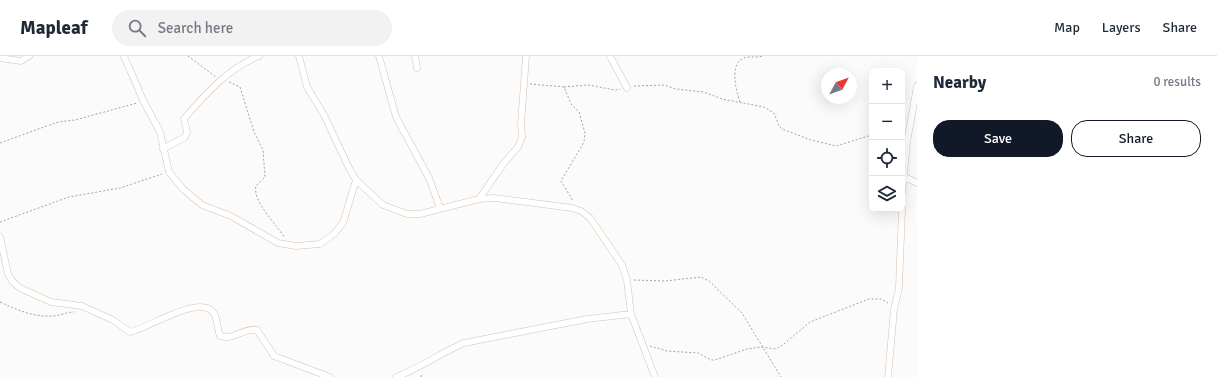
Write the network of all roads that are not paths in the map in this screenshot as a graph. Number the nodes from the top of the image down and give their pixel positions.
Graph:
1 (29, 56) edge
2 (124, 56) edge
3 (259, 56) edge
4 (299, 56) edge
5 (379, 56) edge
6 (415, 56) edge
7 (526, 56) edge
8 (610, 56) edge
9 (0, 58) edge
10 (417, 68) dead end
11 (917, 86) edge
12 (627, 88) road end
13 (164, 149) junction
14 (905, 158) edge
15 (905, 177) edge
16 (356, 180) junction
17 (917, 183) edge
18 (480, 198) junction
19 (440, 208) junction
20 (902, 212) edge
21 (0, 237) edge
22 (631, 314) junction
23 (330, 377) edge
24 (396, 377) edge
25 (655, 377) edge
26 (888, 377) edge

1 - 9 street
2 - 13 street
3 - 13 street
4 - 16 street
5 - 19 street
6 - 10 street
7 - 18 street
8 - 12 street
11 - 14 street
13 - 16 street
15 - 17 street
16 - 19 street
18 - 19 street
18 - 22 street
20 - 26 street
21 - 23 street
22 - 24 street
22 - 25 street

